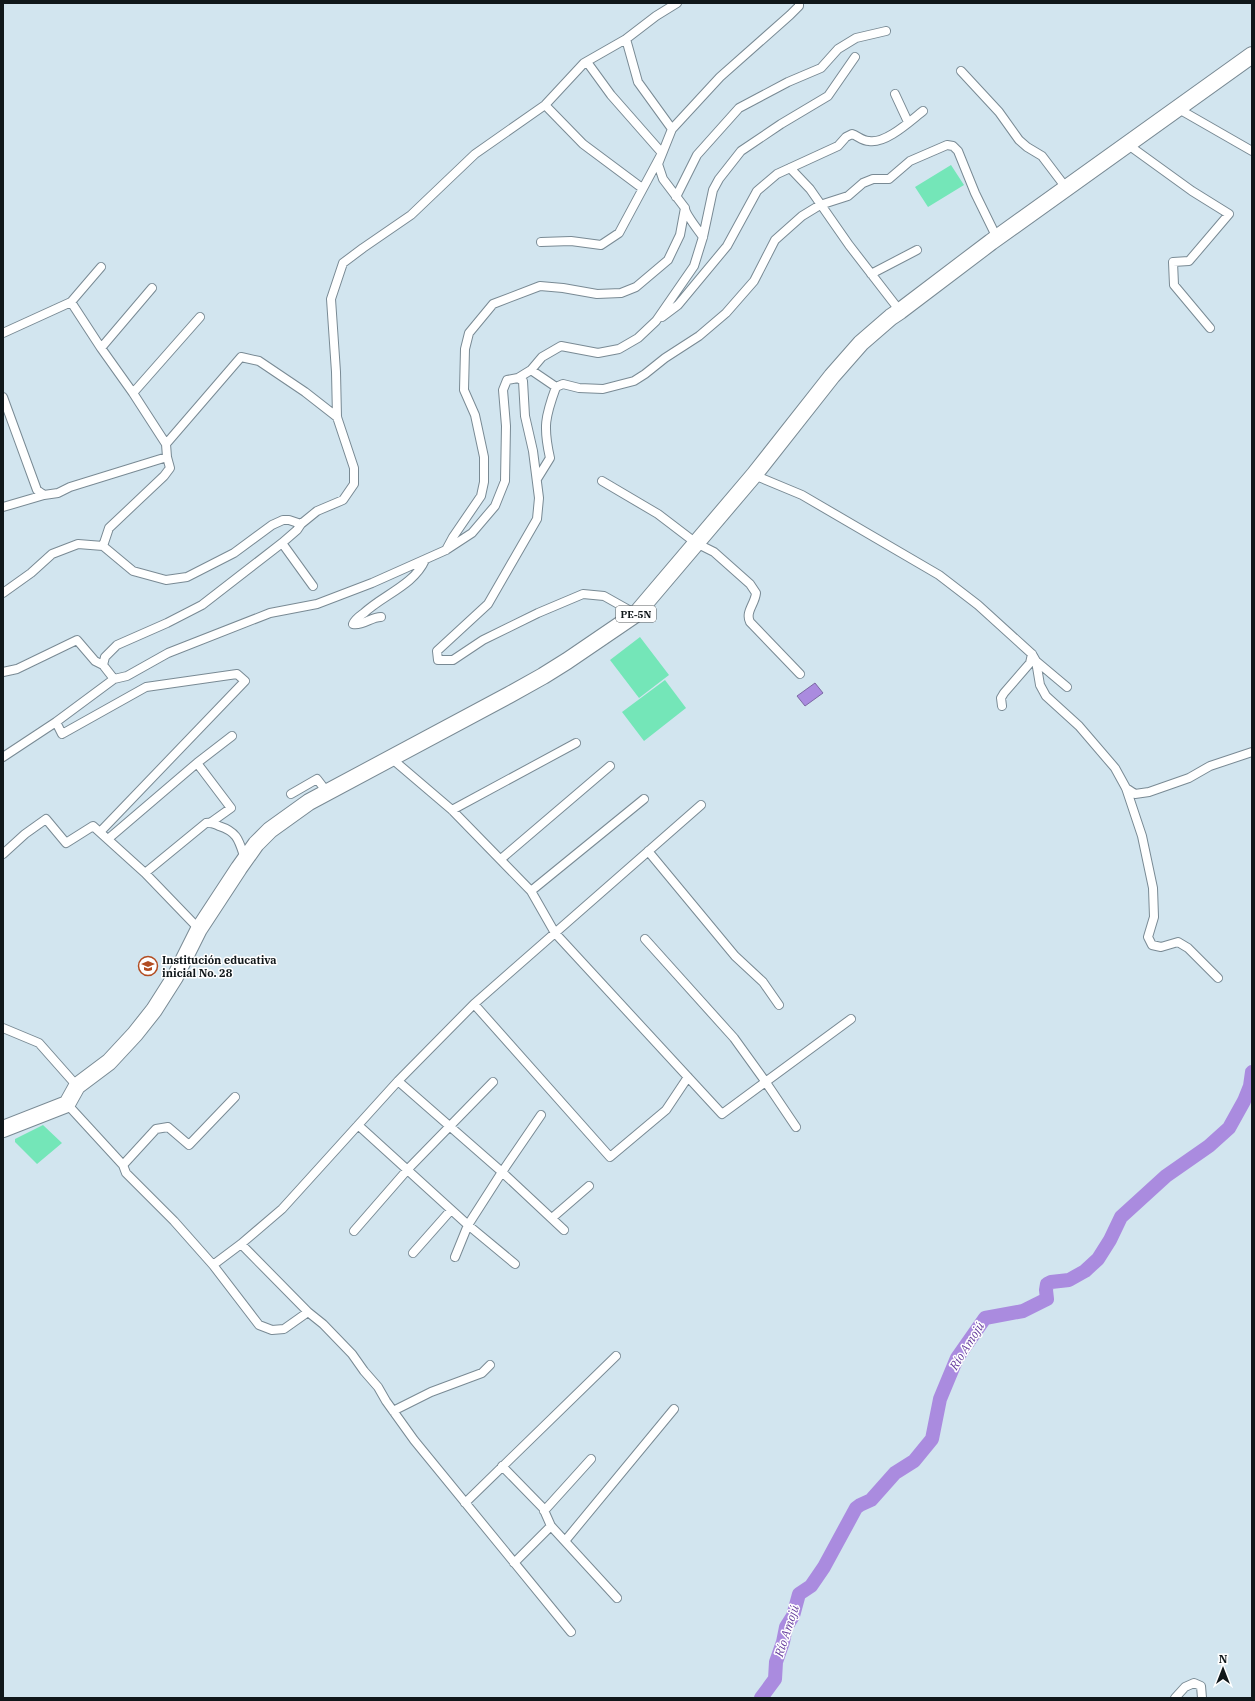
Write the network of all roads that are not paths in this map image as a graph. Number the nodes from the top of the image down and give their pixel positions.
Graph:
1 (677, 3) edge
2 (799, 3) edge
3 (886, 30) dead end
4 (626, 39) junction
5 (1252, 55) edge
6 (855, 57) dead end
7 (587, 62) junction
8 (961, 71) dead end
9 (895, 94) dead end
10 (545, 105) junction
11 (1177, 108) junction
12 (923, 111) dead end
13 (908, 122) junction
14 (672, 129) junction
15 (1128, 144) junction
16 (1252, 151) edge
17 (662, 153) junction
18 (790, 168) junction
19 (642, 188) junction
20 (1067, 189) junction
21 (676, 197) junction
22 (820, 204) junction
23 (685, 208) junction
24 (703, 237) junction
25 (997, 238) junction
26 (541, 242) dead end
27 (917, 250) dead end
28 (101, 267) dead end
29 (871, 274) junction
30 (152, 288) dead end
31 (71, 302) junction
32 (900, 311) junction
33 (200, 317) dead end
34 (656, 321) junction
35 (1210, 328) dead end
36 (3, 333) edge
37 (101, 348) junction
38 (531, 370) junction
39 (518, 378) junction
40 (556, 387) junction
41 (133, 393) junction
42 (3, 397) edge
43 (337, 418) junction
44 (166, 444) junction
45 (167, 457) junction
46 (754, 475) junction
47 (537, 480) junction
48 (602, 481) dead end
49 (44, 495) junction
50 (3, 507) edge
51 (301, 524) junction
52 (282, 543) junction
53 (696, 543) junction
54 (103, 546) junction
55 (446, 550) junction
56 (425, 560) junction
57 (313, 586) dead end
58 (3, 593) edge
59 (636, 614) junction
60 (381, 617) dead end
61 (1034, 657) junction
62 (102, 664) junction
63 (3, 672) edge
64 (800, 674) dead end
65 (114, 679) junction
66 (1067, 686) dead end
67 (1002, 706) dead end
68 (56, 722) junction
69 (232, 736) dead end
70 (576, 743) dead end
71 (1252, 752) edge
72 (3, 757) edge
73 (391, 758) junction
74 (197, 762) junction
75 (610, 766) dead end
76 (1126, 788) junction
77 (327, 792) junction
78 (291, 794) dead end
79 (644, 799) dead end
80 (701, 805) dead end
81 (452, 810) junction
82 (210, 823) junction
83 (100, 832) junction
84 (108, 839) junction
85 (648, 851) junction
86 (3, 854) edge
87 (245, 859) junction
88 (500, 859) junction
89 (145, 873) junction
90 (531, 891) junction
91 (199, 929) junction
92 (555, 933) junction
93 (645, 939) dead end
94 (1218, 978) dead end
95 (474, 1004) junction
96 (778, 1005) dead end
97 (851, 1018) dead end
98 (3, 1028) edge
99 (688, 1077) junction
100 (398, 1081) junction
101 (765, 1081) junction
102 (493, 1082) dead end
103 (78, 1086) junction
104 (235, 1097) dead end
105 (67, 1104) junction
106 (541, 1115) dead end
107 (358, 1125) junction
108 (450, 1126) junction
109 (796, 1127) dead end
110 (3, 1129) edge
111 (123, 1165) junction
112 (408, 1169) junction
113 (502, 1172) junction
114 (589, 1186) dead end
115 (452, 1210) junction
116 (552, 1218) junction
117 (468, 1225) junction
118 (354, 1230) dead end
119 (564, 1230) dead end
120 (241, 1244) junction
121 (414, 1253) dead end
122 (455, 1257) dead end
123 (213, 1264) junction
124 (515, 1264) dead end
125 (308, 1312) junction
126 (616, 1356) dead end
127 (490, 1365) dead end
128 (674, 1409) dead end
129 (393, 1411) junction
130 (591, 1459) dead end
131 (502, 1466) junction
132 (465, 1503) junction
133 (544, 1511) junction
134 (551, 1526) junction
135 (565, 1541) junction
136 (514, 1562) junction
137 (617, 1598) dead end
138 (571, 1632) dead end
139 (1175, 1698) edge
140 (1202, 1698) edge

1 - 4 street
2 - 14 street
3 - 21 street
4 - 7 street
4 - 14 street
5 - 11 highway, PE-5N
6 - 24 street
7 - 10 street
7 - 17 street
8 - 20 street
9 - 13 street
10 - 19 street
10 - 43 street
11 - 15 highway, PE-5N
11 - 16 street
12 - 13 street
13 - 18 street
14 - 17 street
15 - 20 highway, PE-5N
15 - 35 street
17 - 19 street
17 - 21 street
18 - 22 street
18 - 34 street
19 - 26 street
20 - 25 highway, PE-5N
21 - 23 street
22 - 25 street
22 - 29 street
22 - 40 street
23 - 24 street
23 - 55 street
24 - 34 street
25 - 32 highway, PE-5N
27 - 29 street
28 - 31 street
29 - 32 street
30 - 37 street
31 - 36 street
31 - 37 street
32 - 46 highway, PE-5N
33 - 41 street
34 - 38 street
37 - 41 street
38 - 39 street
38 - 40 street
39 - 47 street
39 - 55 street
40 - 47 street
41 - 44 street
42 - 49 street
43 - 44 street
43 - 51 street
44 - 45 street
45 - 49 street
45 - 54 street
46 - 53 highway, PE-5N
46 - 61 street
47 - 59 street
48 - 53 street
49 - 50 street
51 - 52 street
51 - 54 street
52 - 57 street
52 - 62 street
53 - 59 highway, PE-5N
53 - 64 street
54 - 58 street
55 - 56 street
56 - 60 street
56 - 65 street
59 - 73 highway, PE-5N
61 - 66 street
61 - 67 street
61 - 76 street
62 - 63 street
62 - 65 street
65 - 68 street
68 - 72 street
68 - 83 street
69 - 74 street
70 - 81 street
71 - 76 street
73 - 77 highway, PE-5N
73 - 81 street
74 - 82 street
74 - 84 street
75 - 88 street
76 - 94 street
77 - 78 street
77 - 87 highway, PE-5N
79 - 90 street
80 - 85 street
81 - 88 street
82 - 87 street
82 - 89 street
83 - 84 street
83 - 86 street
84 - 89 street
85 - 92 street
85 - 96 street
87 - 91 highway, PE-5N
88 - 90 street
89 - 91 street
90 - 92 street
91 - 103 highway, PE-5N
92 - 95 street
92 - 99 street
93 - 101 street
95 - 99 street
95 - 100 street
97 - 101 street
98 - 103 street
99 - 101 street
100 - 107 street
100 - 108 street
101 - 109 street
102 - 108 street
103 - 105 highway, PE-5N
104 - 111 street
105 - 110 highway
105 - 111 street
106 - 113 street
107 - 112 street
107 - 120 street
108 - 112 street
108 - 113 street
111 - 123 street
112 - 115 street
112 - 118 street
113 - 116 street
113 - 117 street
114 - 116 street
115 - 117 street
115 - 121 street
116 - 119 street
117 - 122 street
117 - 124 street
120 - 123 street
120 - 125 street
123 - 125 street
125 - 129 street
126 - 131 street
127 - 129 street
128 - 135 street
129 - 132 street
130 - 133 street
131 - 132 street
131 - 133 street
132 - 136 street
133 - 134 street
134 - 135 street
134 - 136 street
135 - 137 street
136 - 138 street
139 - 140 street

